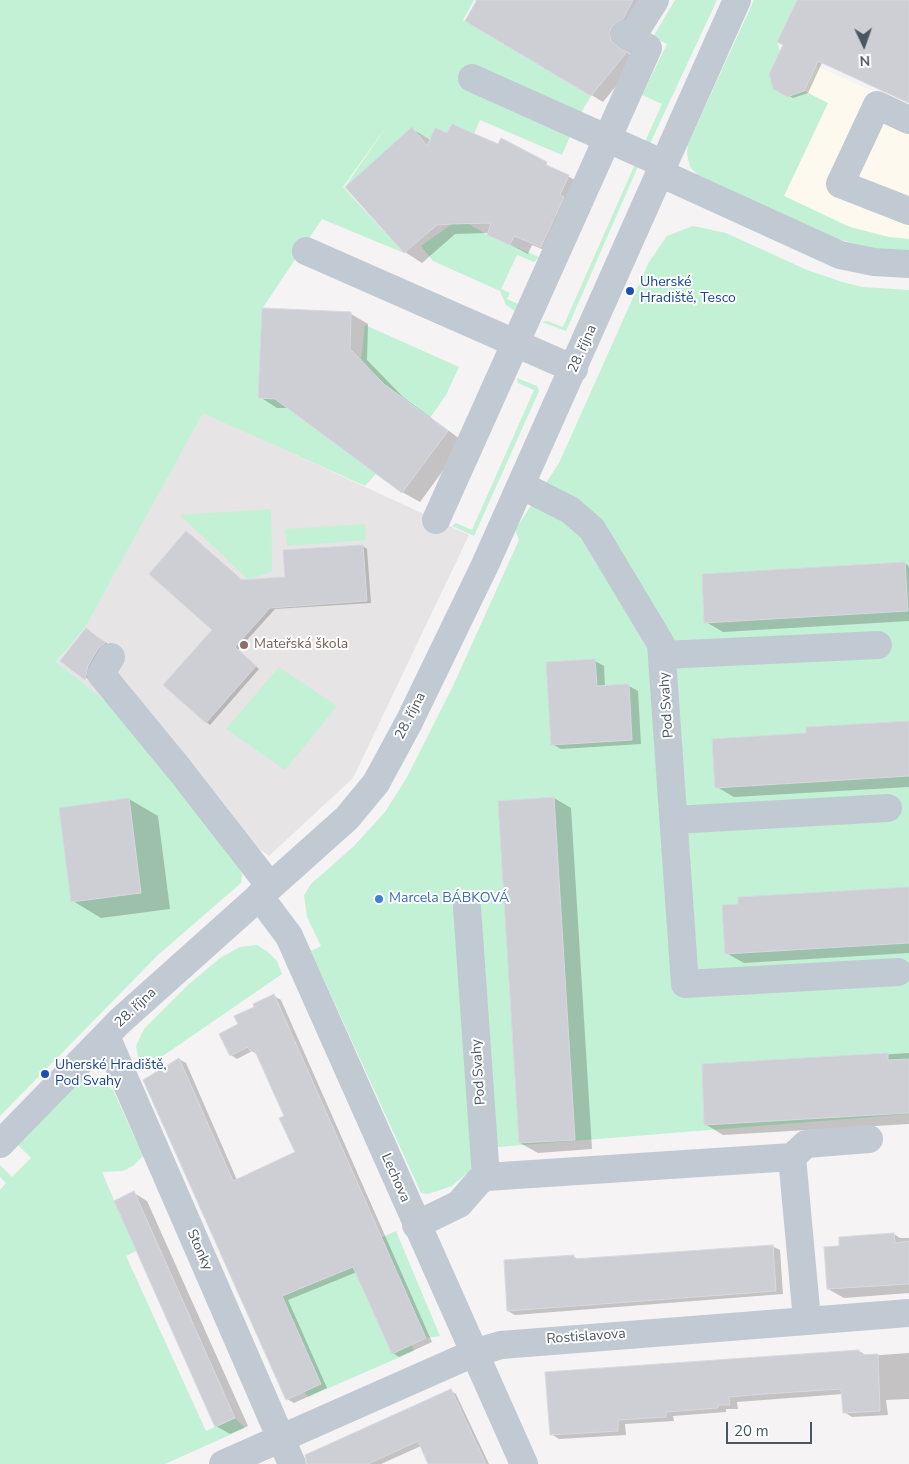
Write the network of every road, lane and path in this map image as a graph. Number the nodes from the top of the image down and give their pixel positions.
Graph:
1 (655, 0) edge
2 (737, 0) edge
3 (472, 78) dead end
4 (909, 120) edge
5 (608, 138) junction
6 (662, 169) junction
7 (909, 211) edge
8 (306, 251) dead end
9 (909, 264) edge
10 (514, 343) junction
11 (574, 369) junction
12 (521, 486) junction
13 (436, 520) dead end
14 (878, 645) dead end
15 (663, 655) junction
16 (112, 657) dead end
17 (888, 808) dead end
18 (674, 820) junction
19 (265, 891) junction
20 (468, 907) dead end
21 (898, 972) dead end
22 (106, 1036) junction
23 (869, 1139) dead end
24 (0, 1144) edge
25 (792, 1158) junction
26 (486, 1177) junction
27 (416, 1225) junction
28 (909, 1313) edge
29 (807, 1320) junction
30 (474, 1353) junction
31 (282, 1438) junction
32 (223, 1464) edge
33 (292, 1464) edge
34 (524, 1464) edge

1 - 5 street
2 - 6 street, 28. října
3 - 5 street
4 - 7 street
5 - 6 street
5 - 10 street
6 - 9 street
6 - 11 street, 28. října
8 - 10 street
10 - 11 street
10 - 13 street
11 - 12 street, 28. října
12 - 15 street, Pod Svahy
12 - 19 street, 28. října
14 - 15 street
15 - 18 street, Pod Svahy
16 - 19 street, Lechova
17 - 18 street
18 - 21 street, Pod Svahy
19 - 22 street, 28. října
19 - 27 street, Lechova
20 - 26 street, Pod Svahy
22 - 24 street, 28. října
22 - 31 street, Stonky
23 - 25 street
25 - 26 street
25 - 29 street
26 - 27 street
27 - 30 street, Lechova
28 - 29 street, Rostislavova
29 - 30 street, Rostislavova
30 - 31 street, Rostislavova
30 - 34 street, Lechova
31 - 32 street, Rostislavova
31 - 33 street, Stonky

